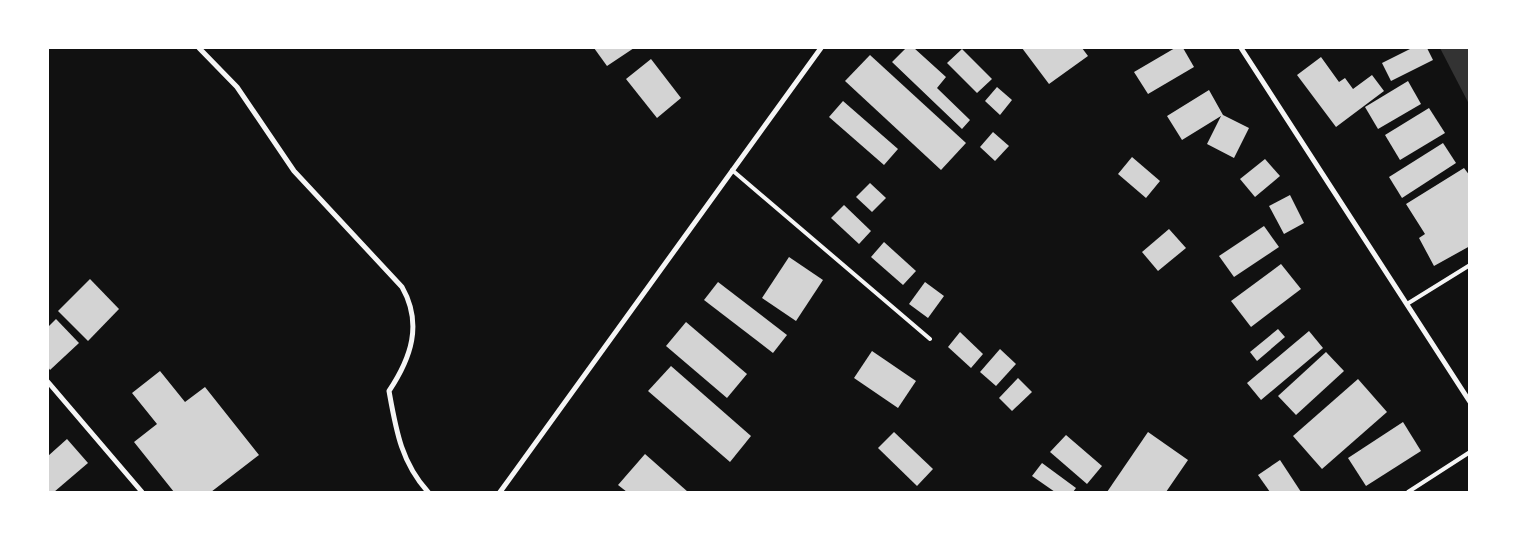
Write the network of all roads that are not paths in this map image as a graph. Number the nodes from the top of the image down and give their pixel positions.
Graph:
1 (199, 48) edge
2 (821, 48) edge
3 (1241, 48) edge
4 (732, 170) junction
5 (1470, 265) edge
6 (1407, 304) junction
7 (930, 339) dead end
8 (48, 382) edge
9 (1470, 402) edge
10 (1470, 452) edge
11 (142, 492) edge
12 (428, 492) edge
13 (500, 492) edge
14 (1408, 492) edge

1 - 12 street
2 - 4 street
3 - 6 street
4 - 7 lane
4 - 13 street
5 - 6 lane
6 - 9 street
8 - 11 street
10 - 14 lane

